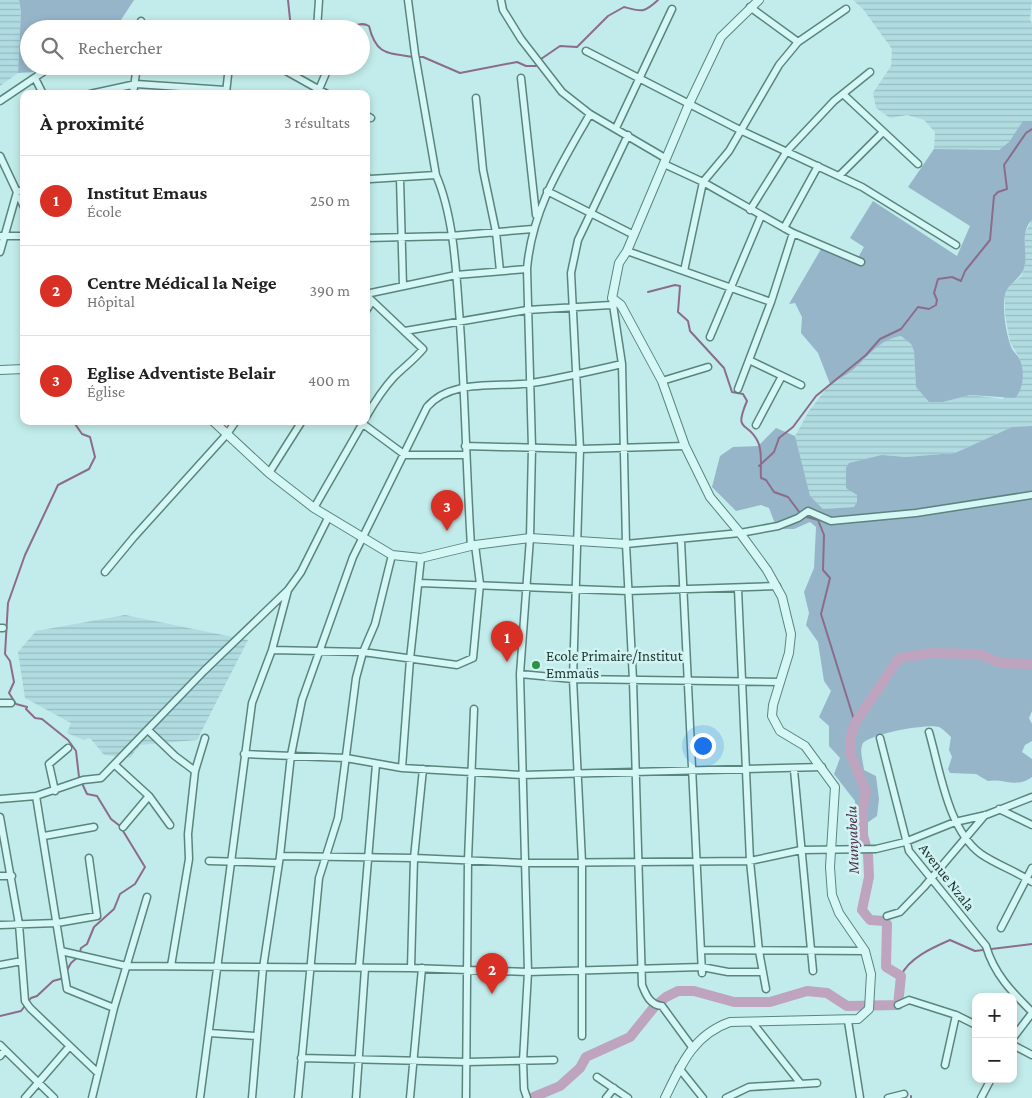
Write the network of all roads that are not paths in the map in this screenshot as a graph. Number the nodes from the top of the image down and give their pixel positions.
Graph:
1 (319, 0) edge
2 (408, 0) edge
3 (501, 0) edge
4 (759, 0) edge
5 (750, 7) junction
6 (672, 9) dead end
7 (846, 9) dead end
8 (318, 20) edge
9 (798, 42) junction
10 (586, 52) dead end
11 (870, 72) dead end
12 (39, 75) edge
13 (136, 75) edge
14 (228, 75) edge
15 (291, 75) edge
16 (325, 75) edge
17 (35, 78) junction
18 (521, 78) dead end
19 (639, 79) junction
20 (136, 84) junction
21 (41, 90) edge
22 (108, 90) edge
23 (135, 90) edge
24 (204, 90) edge
25 (226, 90) edge
26 (315, 90) edge
27 (319, 90) edge
28 (842, 94) junction
29 (476, 98) dead end
30 (0, 101) edge
31 (688, 104) junction
32 (590, 114) junction
33 (616, 128) junction
34 (740, 130) junction
35 (882, 133) junction
36 (628, 135) junction
37 (787, 151) junction
38 (0, 156) edge
39 (664, 161) junction
40 (918, 164) dead end
41 (818, 166) junction
42 (436, 174) junction
43 (839, 176) junction
44 (400, 178) junction
45 (370, 179) edge
46 (704, 182) junction
47 (20, 191) edge
48 (547, 191) junction
49 (750, 210) junction
50 (589, 213) junction
51 (536, 216) junction
52 (761, 216) junction
53 (784, 228) junction
54 (533, 229) junction
55 (496, 232) junction
56 (793, 233) junction
57 (2, 236) edge
58 (20, 236) edge
59 (450, 236) junction
60 (634, 236) junction
61 (401, 237) junction
62 (370, 238) edge
63 (956, 245) dead end
64 (627, 251) junction
65 (0, 252) edge
66 (861, 262) dead end
67 (527, 269) junction
68 (500, 271) junction
69 (684, 271) junction
70 (456, 275) junction
71 (402, 286) junction
72 (731, 288) junction
73 (370, 294) edge
74 (372, 301) joint
75 (612, 301) junction
76 (771, 302) junction
77 (370, 304) edge
78 (572, 308) junction
79 (527, 310) junction
80 (460, 321) junction
81 (406, 331) junction
82 (710, 338) dead end
83 (749, 360) junction
84 (622, 364) junction
85 (708, 367) dead end
86 (20, 369) edge
87 (0, 370) edge
88 (576, 375) junction
89 (782, 376) junction
90 (662, 382) junction
91 (529, 383) junction
92 (801, 385) dead end
93 (465, 387) junction
94 (738, 389) dead end
95 (370, 410) edge
96 (218, 425) edge
97 (234, 425) edge
98 (299, 425) edge
99 (360, 425) edge
100 (366, 425) edge
101 (756, 425) dead end
102 (228, 434) junction
103 (465, 446) junction
104 (685, 446) junction
105 (532, 448) junction
106 (625, 448) junction
107 (580, 449) junction
108 (405, 455) junction
109 (465, 455) junction
110 (269, 473) junction
111 (1032, 495) edge
112 (314, 508) junction
113 (328, 518) junction
114 (740, 534) junction
115 (530, 538) junction
116 (362, 539) junction
117 (578, 540) junction
118 (681, 541) junction
119 (626, 544) junction
120 (473, 546) junction
121 (392, 555) junction
122 (421, 558) junction
123 (105, 572) dead end
124 (420, 583) junction
125 (480, 584) junction
126 (777, 586) junction
127 (526, 588) junction
128 (683, 588) junction
129 (738, 589) junction
130 (288, 590) junction
131 (576, 590) junction
132 (628, 591) junction
133 (272, 650) junction
134 (319, 651) junction
135 (364, 652) junction
136 (410, 659) junction
137 (520, 674) junction
138 (573, 679) junction
139 (633, 680) junction
140 (688, 680) junction
141 (742, 682) junction
142 (780, 682) junction
143 (0, 703) edge
144 (11, 703) dead end
145 (474, 709) dead end
146 (149, 730) junction
147 (929, 732) dead end
148 (205, 738) dead end
149 (880, 738) dead end
150 (68, 748) dead end
151 (244, 754) junction
152 (292, 755) junction
153 (346, 758) junction
154 (376, 764) junction
155 (115, 765) junction
156 (822, 767) junction
157 (402, 768) junction
158 (423, 769) junction
159 (195, 770) junction
160 (747, 770) junction
161 (794, 770) junction
162 (693, 771) junction
163 (578, 772) junction
164 (636, 772) junction
165 (472, 773) junction
166 (522, 775) junction
167 (55, 791) junction
168 (36, 796) junction
169 (149, 796) junction
170 (1032, 797) edge
171 (0, 799) edge
172 (999, 809) junction
173 (986, 815) junction
174 (0, 817) edge
175 (955, 822) junction
176 (170, 825) dead end
177 (1032, 825) edge
178 (94, 826) dead end
179 (123, 827) dead end
180 (44, 836) junction
181 (966, 839) junction
182 (905, 842) junction
183 (801, 850) junction
184 (830, 850) junction
185 (325, 856) junction
186 (369, 857) junction
187 (89, 858) dead end
188 (414, 858) junction
189 (279, 860) junction
190 (468, 860) junction
191 (639, 860) junction
192 (698, 860) junction
193 (209, 861) dead end
194 (750, 861) junction
195 (231, 862) junction
196 (582, 862) junction
197 (524, 863) junction
198 (1032, 868) edge
199 (0, 876) edge
200 (12, 876) junction
201 (932, 877) junction
202 (1030, 881) edge
203 (148, 897) dead end
204 (887, 916) dead end
205 (57, 923) junction
206 (19, 924) junction
207 (0, 925) edge
208 (1001, 928) dead end
209 (702, 950) junction
210 (811, 950) junction
211 (61, 951) junction
212 (759, 951) junction
213 (865, 951) junction
214 (22, 961) junction
215 (0, 965) edge
216 (126, 966) junction
217 (171, 966) junction
218 (218, 967) junction
219 (263, 968) junction
220 (310, 968) junction
221 (362, 968) junction
222 (411, 968) junction
223 (422, 968) junction
224 (468, 968) junction
225 (641, 970) junction
226 (702, 970) junction
227 (581, 971) junction
228 (813, 971) dead end
229 (528, 972) junction
230 (763, 972) junction
231 (766, 989) dead end
232 (898, 1005) dead end
233 (114, 1008) junction
234 (1032, 1012) edge
235 (956, 1015) junction
236 (848, 1020) junction
237 (752, 1022) junction
238 (972, 1023) edge
239 (209, 1033) junction
240 (1017, 1033) edge
241 (257, 1036) junction
242 (582, 1036) dead end
243 (3, 1047) edge
244 (69, 1047) junction
245 (692, 1047) junction
246 (1017, 1047) edge
247 (1032, 1055) edge
248 (0, 1056) edge
249 (301, 1058) junction
250 (359, 1060) junction
251 (554, 1060) dead end
252 (414, 1061) junction
253 (523, 1061) junction
254 (466, 1062) junction
255 (945, 1065) dead end
256 (679, 1068) junction
257 (98, 1073) junction
258 (597, 1077) dead end
259 (39, 1083) junction
260 (817, 1083) dead end
261 (989, 1083) edge
262 (801, 1084) junction
263 (614, 1088) junction
264 (904, 1094) dead end
265 (527, 1097) edge
266 (25, 1098) edge
267 (54, 1098) edge
268 (92, 1098) edge
269 (200, 1098) edge
270 (252, 1098) edge
271 (298, 1098) edge
272 (356, 1098) edge
273 (410, 1098) edge
274 (466, 1098) edge
275 (606, 1098) edge
276 (628, 1098) edge
277 (665, 1098) edge
278 (703, 1098) edge
279 (726, 1098) edge
280 (860, 1098) edge
281 (888, 1098) edge
282 (981, 1098) edge

1 - 8 street
2 - 42 street
3 - 32 street
4 - 5 street
5 - 9 street
5 - 31 street
6 - 19 street
7 - 9 street
9 - 34 street
10 - 19 street
11 - 28 street
12 - 17 street
13 - 20 street
14 - 25 street
15 - 26 street
16 - 27 street
17 - 21 street
17 - 30 street
18 - 51 street
19 - 31 street
19 - 33 street
20 - 22 street
20 - 23 street
20 - 24 street
28 - 35 street
28 - 37 street
29 - 55 street
31 - 34 street
31 - 39 street
32 - 33 street
32 - 48 street
33 - 36 street
34 - 37 street
34 - 46 street
35 - 40 street
35 - 43 street
36 - 39 street
36 - 50 street
37 - 41 street
37 - 49 street
38 - 47 street
39 - 46 street
39 - 60 street
41 - 43 street
41 - 53 street
42 - 44 street
42 - 59 street
43 - 63 street
44 - 45 street
44 - 61 street
46 - 49 street
46 - 69 street
47 - 57 street
48 - 50 street
48 - 51 street
49 - 52 street
50 - 60 street
50 - 78 street
51 - 54 street
52 - 53 street
52 - 72 street
53 - 56 street
54 - 55 street
54 - 67 street
55 - 59 street
55 - 68 street
56 - 66 street
56 - 76 street
57 - 58 street
57 - 65 street
59 - 61 street
59 - 70 street
60 - 64 street
61 - 62 street
61 - 71 street
64 - 69 street
64 - 75 street
67 - 68 street
67 - 79 street
68 - 70 street
69 - 72 street
70 - 71 street
70 - 80 street
71 - 73 street
72 - 76 street
72 - 82 street
74 - 77 street
74 - 81 street
75 - 78 street
75 - 84 street
75 - 90 street
76 - 83 street
78 - 79 street
78 - 88 street
79 - 80 street
79 - 91 street
80 - 81 street
80 - 93 street
81 - 95 street
83 - 89 street
83 - 94 street
84 - 88 street
84 - 106 street
85 - 90 street
86 - 87 street
88 - 91 street
88 - 107 street
89 - 92 street
89 - 101 street
90 - 104 street
91 - 93 street
91 - 105 street
93 - 103 street
93 - 108 street
96 - 102 street
97 - 102 street
98 - 110 street
99 - 112 street
100 - 108 street
102 - 110 street
102 - 123 street
103 - 105 street
103 - 109 street
104 - 106 street
104 - 114 street
105 - 107 street
105 - 115 street
106 - 107 street
106 - 119 street
107 - 117 street
108 - 109 street
108 - 116 street
109 - 120 street
110 - 112 street
111 - 114 street
112 - 113 street
113 - 116 street
113 - 130 street
114 - 118 street
114 - 126 street
115 - 117 street
115 - 120 street
115 - 127 street
116 - 121 street
116 - 134 street
117 - 119 street
117 - 131 street
118 - 119 street
118 - 128 street
119 - 132 street
120 - 122 street
120 - 125 street
121 - 122 street
121 - 135 street
122 - 124 street
124 - 125 street
124 - 136 street
125 - 127 street
125 - 136 street
126 - 129 street
126 - 142 street
127 - 131 street
127 - 137 street
128 - 129 street
128 - 132 street
128 - 140 street
129 - 141 street
130 - 133 street
130 - 146 street
131 - 132 street
131 - 138 street
132 - 139 street
133 - 134 street
133 - 151 street
134 - 135 street
134 - 152 street
135 - 136 street
135 - 153 street
136 - 157 street
137 - 138 street
137 - 166 street
138 - 139 street
138 - 163 street
139 - 140 street
139 - 164 street
140 - 141 street
140 - 162 street
141 - 142 street
141 - 160 street
142 - 156 street
143 - 144 street
145 - 165 street
146 - 155 street
146 - 159 street
147 - 175 street
148 - 159 street
149 - 182 street, Avenue Nzala
150 - 167 street
151 - 152 street
151 - 195 street
152 - 153 street
152 - 189 street
153 - 154 street
153 - 185 street
154 - 157 street
154 - 186 street
155 - 167 street
155 - 169 street
156 - 161 street
156 - 184 street
157 - 158 street
158 - 165 street
158 - 188 street
159 - 217 street
160 - 161 street
160 - 162 street
160 - 194 street
161 - 183 street
162 - 164 street
162 - 192 street
163 - 164 street
163 - 166 street
163 - 196 street
164 - 191 street
165 - 166 street
165 - 190 street
166 - 197 street
167 - 168 street
168 - 171 street
168 - 180 street
169 - 176 street
169 - 179 street
170 - 172 street
172 - 173 street
172 - 177 street
173 - 175 street
173 - 181 street
174 - 200 street
175 - 181 street
175 - 182 street
178 - 180 street
180 - 205 street
181 - 201 street
181 - 202 street
182 - 184 street
182 - 201 street, Avenue Nzala
183 - 184 street
183 - 194 street
183 - 210 street
184 - 213 street
185 - 186 street
185 - 189 street
185 - 220 street
186 - 188 street
186 - 221 street
187 - 205 street
188 - 190 street
188 - 222 street
189 - 195 street
189 - 219 street
190 - 197 street
190 - 224 street
191 - 192 street
191 - 196 street
191 - 225 street
192 - 194 street
192 - 209 street
193 - 195 street
194 - 212 street
195 - 218 street
196 - 197 street
196 - 227 street
197 - 229 street
198 - 202 street
199 - 200 street
200 - 206 street
201 - 204 street
201 - 234 street, Avenue Nzala
202 - 208 street
203 - 216 street
205 - 206 street
205 - 211 street
206 - 207 street
206 - 214 street
209 - 212 street
209 - 226 street
210 - 212 street
210 - 213 street
210 - 228 street
211 - 216 street
211 - 233 street
212 - 230 street
213 - 236 street
214 - 215 street
214 - 244 street
216 - 217 street
216 - 233 street
217 - 218 street
218 - 219 street
218 - 239 street
219 - 220 street
219 - 241 street
220 - 221 street
220 - 249 street
221 - 222 street
221 - 250 street
222 - 223 street
223 - 224 street
223 - 252 street
224 - 229 street
224 - 254 street
225 - 226 street
225 - 227 street
225 - 245 street
226 - 230 street
227 - 229 street
227 - 242 street
229 - 253 street
230 - 231 street
232 - 235 street
233 - 257 street
234 - 240 street
235 - 238 street
235 - 255 street
236 - 237 street
236 - 280 street
237 - 245 street
237 - 262 street
239 - 241 street
239 - 269 street
241 - 270 street
243 - 248 street
243 - 259 street
244 - 257 street
244 - 259 street
245 - 256 street
246 - 247 street
249 - 250 street
249 - 271 street
250 - 252 street
250 - 272 street
251 - 253 street
252 - 254 street
252 - 273 street
253 - 254 street
253 - 265 street
254 - 274 street
256 - 277 street
256 - 278 street
257 - 268 street
258 - 263 street
259 - 266 street
259 - 267 street
260 - 262 street
261 - 282 street
262 - 279 street
263 - 275 street
263 - 276 street
264 - 281 street

